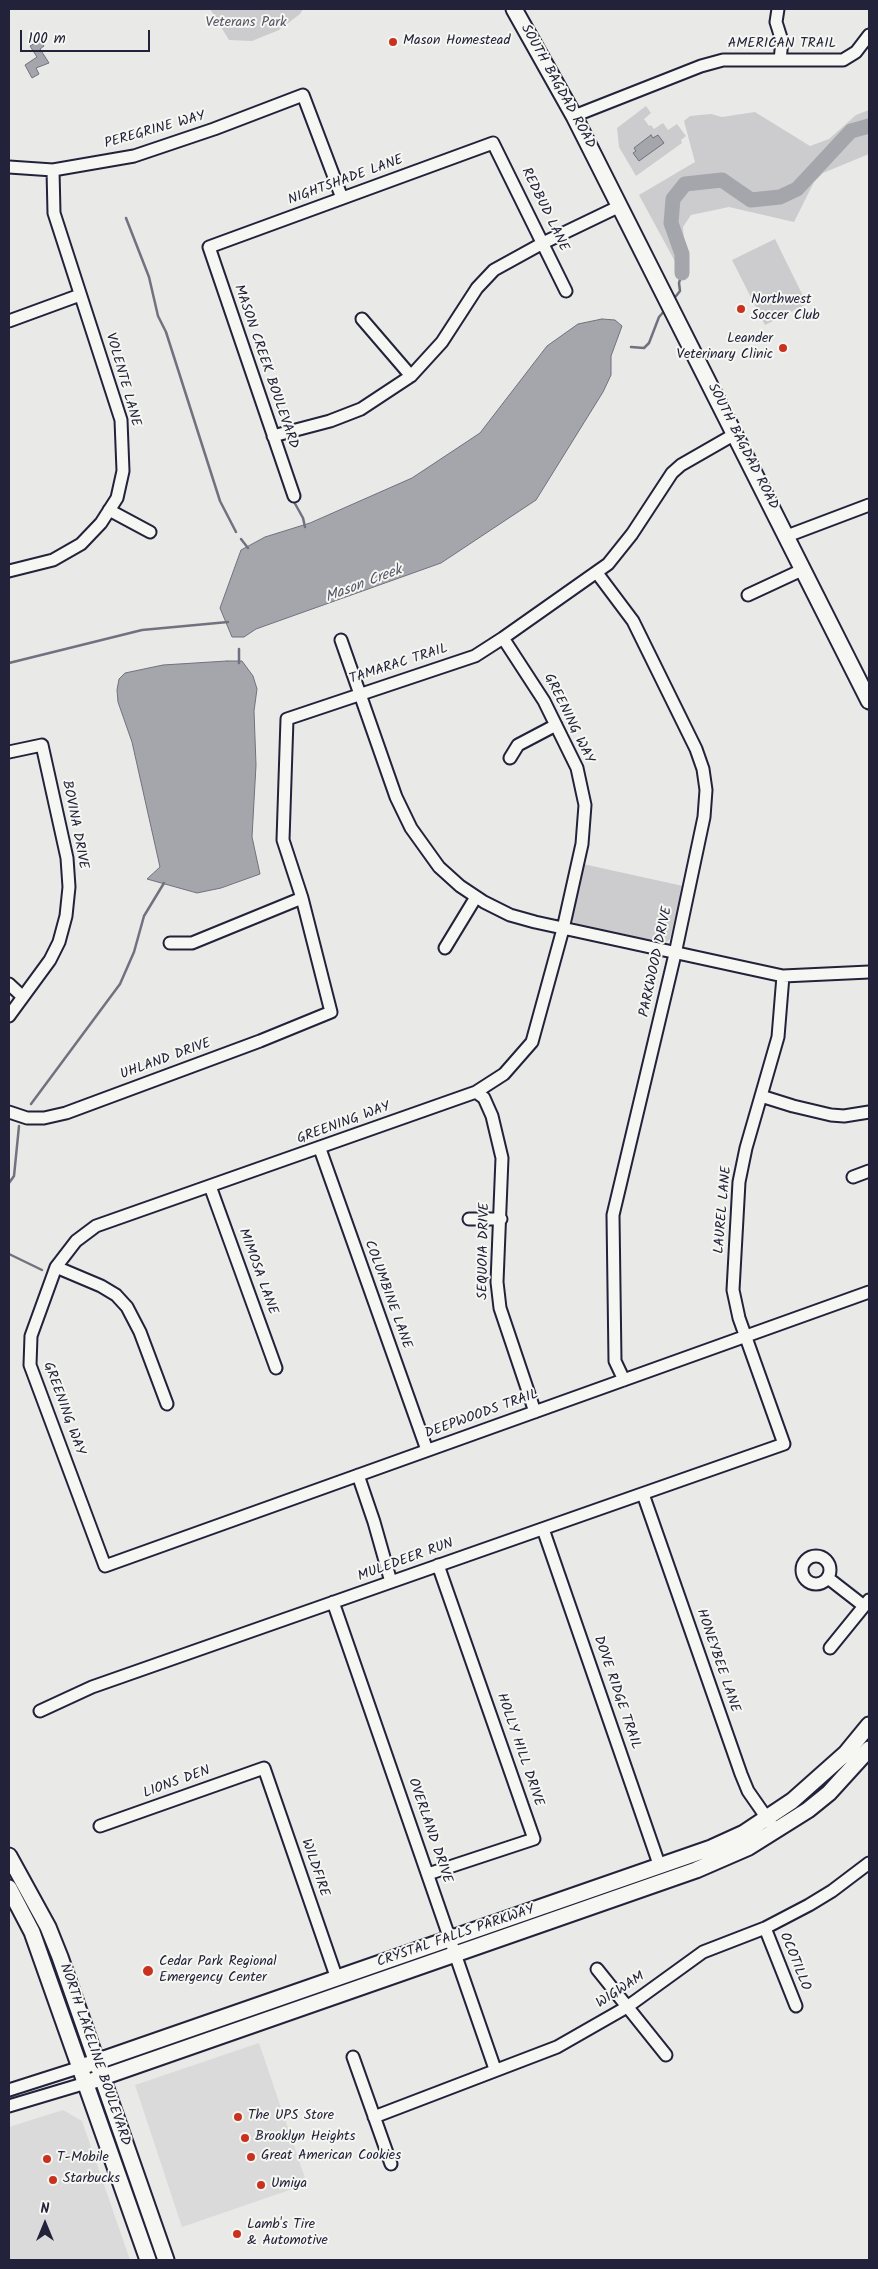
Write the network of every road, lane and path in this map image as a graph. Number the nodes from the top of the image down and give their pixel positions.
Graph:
1 (514, 9) edge
2 (778, 9) edge
3 (869, 35) edge
4 (780, 60) junction
5 (574, 116) junction
6 (493, 143) joint
7 (9, 168) edge
8 (53, 170) junction
9 (342, 198) junction
10 (620, 206) junction
11 (543, 242) junction
12 (209, 247) joint
13 (566, 291) dead end
14 (80, 295) junction
15 (362, 319) dead end
16 (9, 321) edge
17 (411, 376) junction
18 (735, 434) junction
19 (273, 436) junction
20 (294, 496) dead end
21 (869, 505) edge
22 (109, 510) junction
23 (150, 532) dead end
24 (786, 536) junction
25 (804, 569) junction
26 (9, 571) edge
27 (597, 573) junction
28 (748, 595) dead end
29 (503, 638) junction
30 (341, 640) dead end
31 (865, 682) edge
32 (360, 694) junction
33 (869, 701) edge
34 (556, 725) junction
35 (9, 752) edge
36 (510, 758) dead end
37 (476, 897) junction
38 (302, 898) junction
39 (563, 929) junction
40 (170, 943) dead end
41 (445, 948) dead end
42 (675, 954) junction
43 (869, 972) edge
44 (783, 976) junction
45 (9, 984) edge
46 (23, 997) junction
47 (331, 1012) joint
48 (9, 1016) edge
49 (476, 1092) junction
50 (761, 1096) junction
51 (9, 1112) edge
52 (869, 1112) edge
53 (320, 1149) junction
54 (869, 1171) edge
55 (853, 1177) dead end
56 (210, 1186) junction
57 (469, 1219) dead end
58 (500, 1219) junction
59 (56, 1267) junction
60 (869, 1292) edge
61 (747, 1336) junction
62 (276, 1368) dead end
63 (624, 1380) junction
64 (167, 1404) dead end
65 (535, 1412) junction
66 (784, 1444) joint
67 (427, 1450) junction
68 (358, 1475) junction
69 (643, 1494) junction
70 (543, 1529) junction
71 (438, 1565) junction
72 (105, 1566) joint
73 (828, 1578) dead end
74 (391, 1582) junction
75 (334, 1602) junction
76 (867, 1603) edge
77 (830, 1648) dead end
78 (40, 1711) dead end
79 (869, 1724) edge
80 (869, 1749) edge
81 (264, 1768) joint
82 (771, 1825) junction
83 (100, 1826) dead end
84 (9, 1856) edge
85 (869, 1865) edge
86 (660, 1867) junction
87 (428, 1874) junction
88 (9, 1888) edge
89 (765, 1928) junction
90 (453, 1947) junction
91 (597, 1969) dead end
92 (337, 1979) junction
93 (796, 2006) dead end
94 (627, 2007) junction
95 (666, 2055) dead end
96 (353, 2057) dead end
97 (98, 2062) junction
98 (81, 2067) junction
99 (495, 2069) junction
100 (102, 2077) junction
101 (86, 2082) junction
102 (9, 2090) edge
103 (9, 2106) edge
104 (374, 2117) junction
105 (390, 2164) dead end
106 (148, 2260) edge
107 (166, 2260) edge

1 - 5 main road, SOUTH BAGDAD ROAD
2 - 4 street
3 - 4 street, AMERICAN TRAIL
4 - 5 street, AMERICAN TRAIL
5 - 10 main road, SOUTH BAGDAD ROAD
6 - 9 street, NIGHTSHADE LANE
6 - 11 street, REDBUD LANE
7 - 8 street, PEREGRINE WAY
8 - 9 street, PEREGRINE WAY
8 - 14 street, VOLENTE LANE
9 - 12 street, NIGHTSHADE LANE
10 - 11 street
10 - 18 main road, SOUTH BAGDAD ROAD
11 - 13 street, REDBUD LANE
11 - 17 street
12 - 19 street, MASON CREEK BOULEVARD
14 - 16 street
14 - 22 street, VOLENTE LANE
15 - 17 street
17 - 19 street
18 - 24 main road, SOUTH BAGDAD ROAD
18 - 27 street, TAMARAC TRAIL
19 - 20 street, MASON CREEK BOULEVARD
21 - 24 street
22 - 23 street
22 - 26 street, VOLENTE LANE
24 - 25 main road, SOUTH BAGDAD ROAD
25 - 28 street
25 - 31 main road, SOUTH BAGDAD ROAD
27 - 29 street, TAMARAC TRAIL
27 - 42 street, PARKWOOD DRIVE
29 - 32 street, TAMARAC TRAIL
29 - 34 street, GREENING WAY
30 - 32 street
31 - 33 main road, SOUTH BAGDAD ROAD
32 - 37 street
32 - 38 street, TAMARAC TRAIL
34 - 36 street
34 - 39 street, GREENING WAY
35 - 46 street, BOVINA DRIVE
37 - 39 street
37 - 41 street
38 - 40 street
38 - 47 street, TAMARAC TRAIL
39 - 42 street
39 - 49 street, GREENING WAY
42 - 44 street
42 - 63 street, PARKWOOD DRIVE
43 - 44 street
44 - 50 street, LAUREL LANE
45 - 46 street
46 - 48 street, BOVINA DRIVE
47 - 51 street, UHLAND DRIVE
49 - 53 street, GREENING WAY
49 - 58 street, SEQUOIA DRIVE
50 - 52 street
50 - 61 street, LAUREL LANE
53 - 56 street, GREENING WAY
53 - 67 street, COLUMBINE LANE
54 - 55 street
56 - 59 street, GREENING WAY
56 - 62 street, MIMOSA LANE
57 - 58 street
58 - 65 street, SEQUOIA DRIVE
59 - 64 street
59 - 72 street, GREENING WAY
60 - 61 street, DEEPWOODS TRAIL
61 - 63 street, DEEPWOODS TRAIL
61 - 66 street, LAUREL LANE
63 - 65 street, DEEPWOODS TRAIL
65 - 67 street, DEEPWOODS TRAIL
66 - 69 street, MULEDEER RUN
67 - 68 street, DEEPWOODS TRAIL
68 - 72 street, DEEPWOODS TRAIL
68 - 74 street
69 - 70 street, MULEDEER RUN
69 - 82 street, HONEYBEE LANE
70 - 71 street, MULEDEER RUN
70 - 86 street, DOVE RIDGE TRAIL
71 - 74 street, MULEDEER RUN
71 - 87 street, HOLLY HILL DRIVE
73 - 76 street
74 - 75 street, MULEDEER RUN
75 - 78 street, MULEDEER RUN
75 - 87 street, OVERLAND DRIVE
76 - 77 street
79 - 82 main road, CRYSTAL FALLS PARKWAY
80 - 82 main road, CRYSTAL FALLS PARKWAY
81 - 83 street, LIONS DEN
81 - 92 street, WILDFIRE
82 - 86 main road, CRYSTAL FALLS PARKWAY
82 - 90 main road, CRYSTAL FALLS PARKWAY
84 - 97 main road, NORTH LAKELINE BOULEVARD
85 - 89 street, WIGWAM
86 - 90 main road, CRYSTAL FALLS PARKWAY
87 - 90 street, OVERLAND DRIVE
88 - 98 main road, NORTH LAKELINE BOULEVARD
89 - 93 street, OCOTILLO
89 - 94 street, WIGWAM
90 - 92 main road, CRYSTAL FALLS PARKWAY
90 - 99 street, OVERLAND DRIVE
90 - 100 main road, CRYSTAL FALLS PARKWAY
91 - 94 street
92 - 97 main road, CRYSTAL FALLS PARKWAY
94 - 95 street
94 - 99 street, WIGWAM
96 - 104 street
97 - 98 main road, CRYSTAL FALLS PARKWAY
97 - 100 main road, NORTH LAKELINE BOULEVARD
98 - 101 main road, NORTH LAKELINE BOULEVARD
98 - 102 street, CRYSTAL FALLS PARKWAY
99 - 104 street, WIGWAM
100 - 101 main road, CRYSTAL FALLS PARKWAY
100 - 107 main road, NORTH LAKELINE BOULEVARD
101 - 103 street, CRYSTAL FALLS PARKWAY
101 - 106 main road, NORTH LAKELINE BOULEVARD
104 - 105 street

